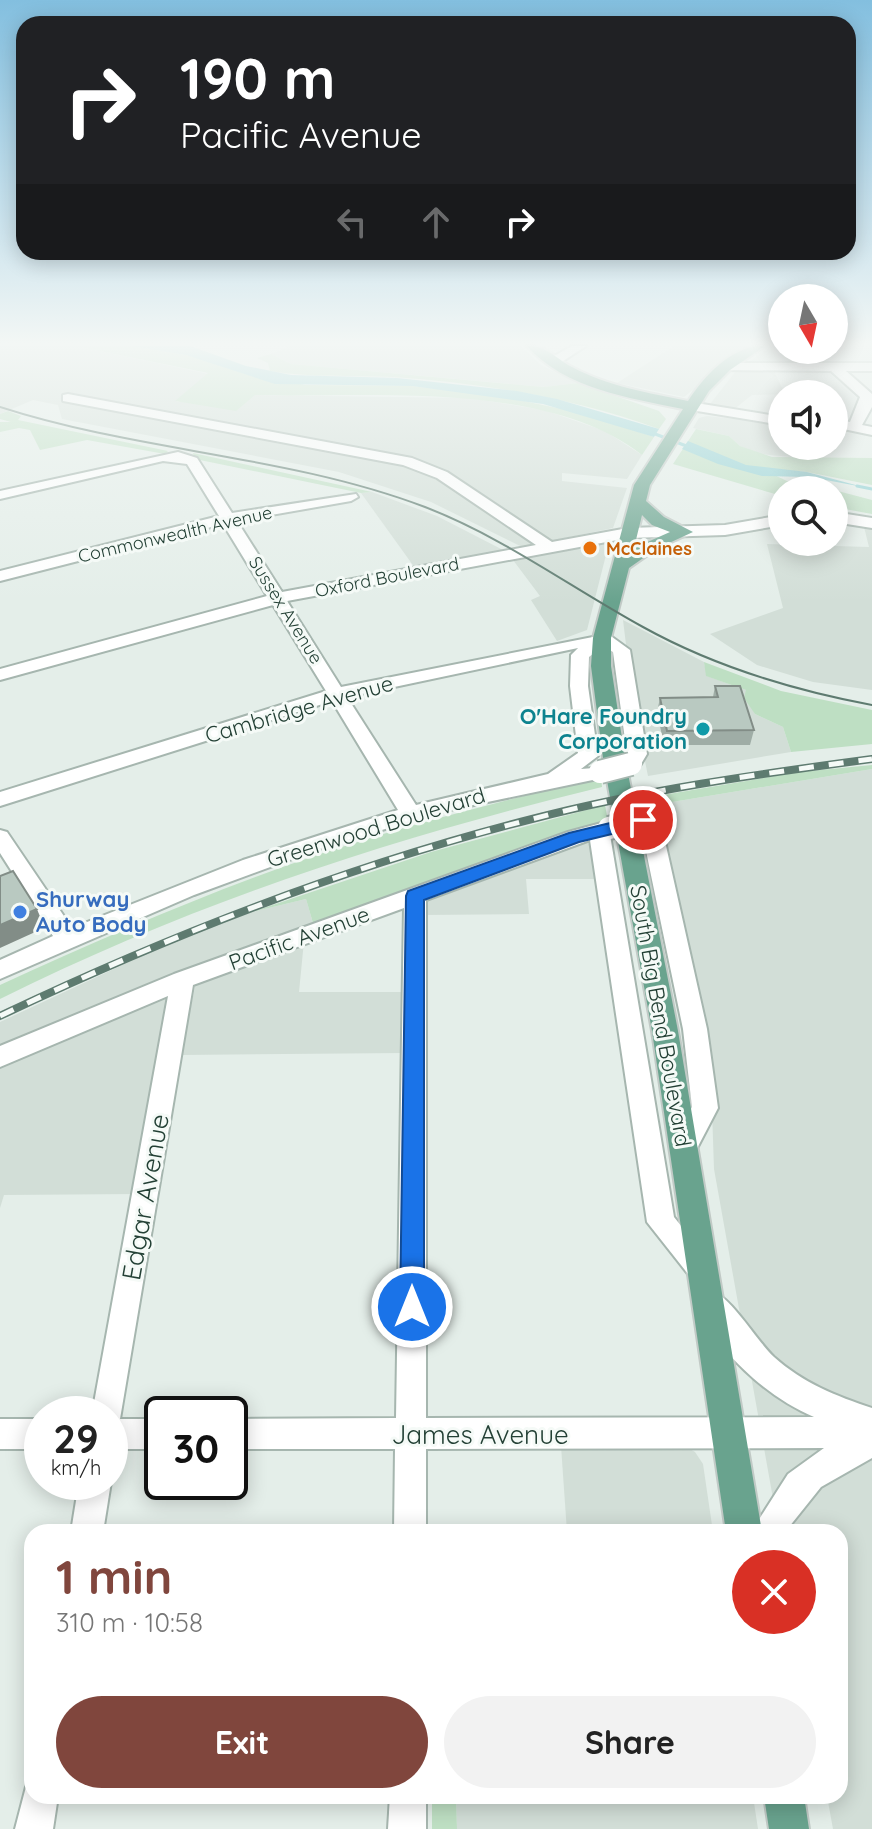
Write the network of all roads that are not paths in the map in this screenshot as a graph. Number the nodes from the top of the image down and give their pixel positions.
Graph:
1 (247, 431) edge
2 (674, 431) edge
3 (0, 495) edge
4 (351, 497) dead end
5 (637, 501) junction
6 (229, 518) junction
7 (848, 519) edge
8 (768, 522) edge
9 (872, 523) edge
10 (685, 532) junction
11 (628, 533) junction
12 (547, 546) junction
13 (620, 566) junction
14 (0, 576) edge
15 (278, 598) junction
16 (602, 638) junction
17 (0, 675) edge
18 (338, 693) junction
19 (594, 767) junction
20 (0, 799) edge
21 (411, 814) junction
22 (604, 830) junction
23 (0, 837) edge
24 (415, 896) junction
25 (67, 939) junction
26 (0, 970) edge
27 (182, 980) junction
28 (0, 1057) edge
29 (684, 1148) junction
30 (705, 1285) junction
31 (110, 1396) edge
32 (872, 1423) edge
33 (872, 1432) edge
34 (411, 1433) junction
35 (730, 1433) junction
36 (0, 1434) edge
37 (24, 1434) edge
38 (248, 1434) edge
39 (872, 1442) edge
40 (92, 1500) edge
41 (88, 1524) edge
42 (410, 1524) edge
43 (743, 1524) edge
44 (772, 1524) edge
45 (39, 1804) edge
46 (408, 1804) edge
47 (785, 1804) edge
48 (34, 1829) edge
49 (407, 1829) edge
50 (789, 1829) edge

1 - 12 street
2 - 5 main road, South Big Bend Boulevard
3 - 6 street, Sussex Avenue
4 - 6 street, Commonwealth Avenue
5 - 10 main road
5 - 11 main road, South Big Bend Boulevard
6 - 14 street, Commonwealth Avenue
6 - 15 street, Sussex Avenue
7 - 9 street
8 - 10 street, Oxford Boulevard
10 - 11 street, Oxford Boulevard
10 - 13 main road
11 - 12 street, Oxford Boulevard
11 - 13 main road, South Big Bend Boulevard
12 - 15 street, Oxford Boulevard
13 - 16 main road, South Big Bend Boulevard
15 - 17 street, Oxford Boulevard
15 - 18 street, Sussex Avenue
16 - 18 street, Cambridge Avenue
16 - 19 street
16 - 19 street, Greenwood Boulevard, bridge
16 - 29 main road, South Big Bend Boulevard
18 - 20 street, Cambridge Avenue
18 - 21 street, Sussex Avenue
19 - 21 street, Greenwood Boulevard
21 - 25 street, Greenwood Boulevard
22 - 24 street, Pacific Avenue
22 - 29 street, Pacific Avenue, bridge
22 - 30 street
23 - 25 street
24 - 27 street, Pacific Avenue
24 - 34 street
25 - 26 street, Greenwood Boulevard
27 - 28 street, Pacific Avenue
27 - 31 street, Edgar Avenue
29 - 30 main road, South Big Bend Boulevard
30 - 32 street
30 - 35 main road, South Big Bend Boulevard
33 - 35 street, James Avenue
34 - 35 street, James Avenue
34 - 38 street, James Avenue
34 - 42 street
35 - 43 main road, South Big Bend Boulevard
36 - 37 street
39 - 44 street
40 - 41 street
45 - 48 street
46 - 49 street
47 - 50 main road

